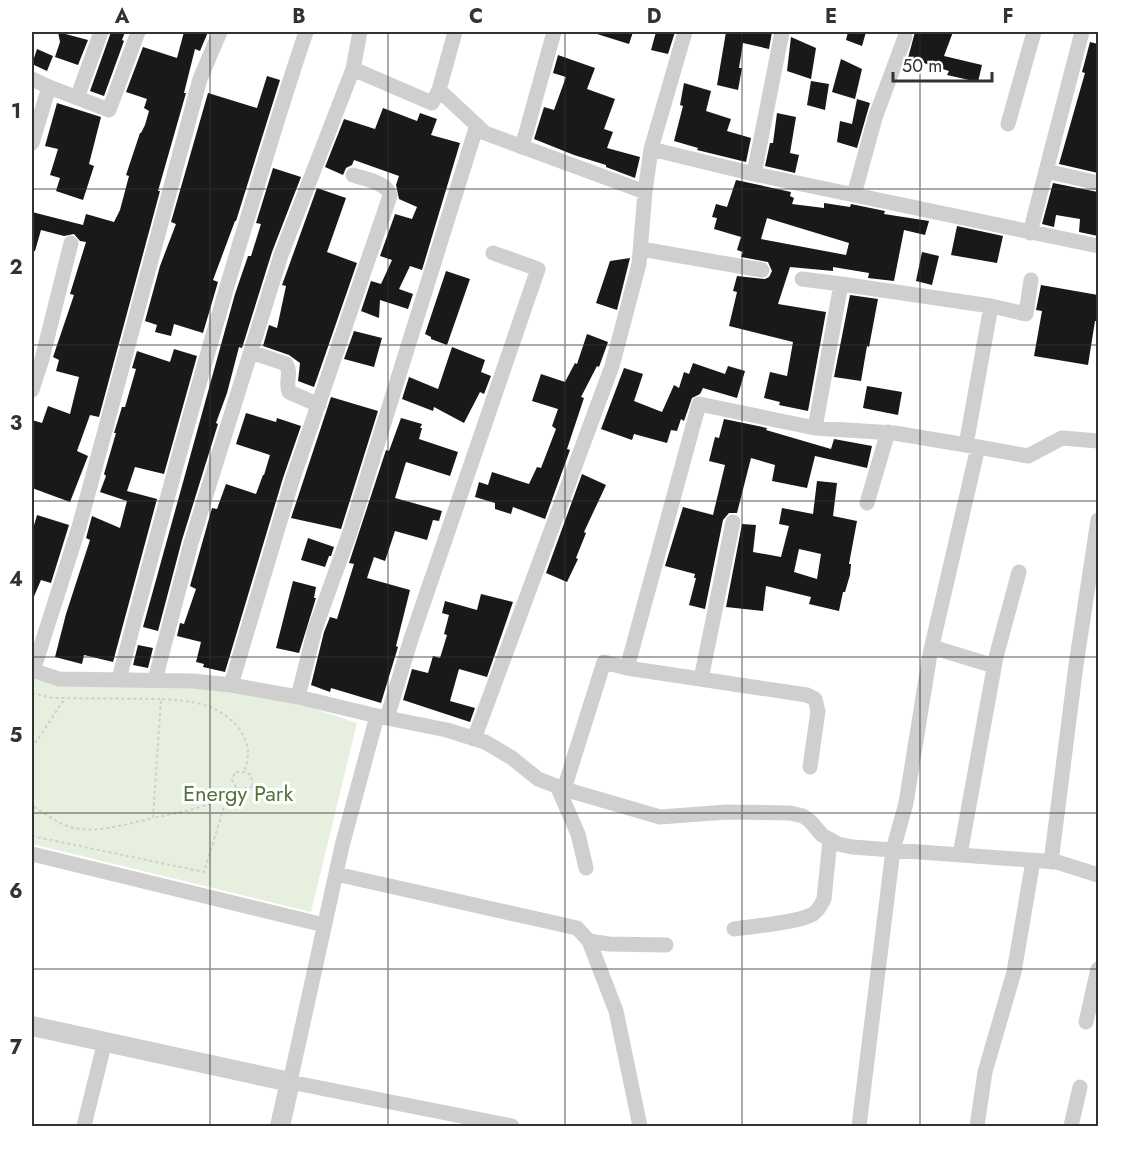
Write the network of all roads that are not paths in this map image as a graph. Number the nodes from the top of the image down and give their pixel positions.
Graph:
1 (101, 32) edge
2 (138, 32) edge
3 (220, 32) edge
4 (306, 32) edge
5 (360, 32) edge
6 (455, 32) edge
7 (554, 32) edge
8 (685, 32) edge
9 (782, 32) edge
10 (1035, 32) edge
11 (1082, 32) edge
12 (905, 37) dead end
13 (353, 69) junction
14 (32, 79) edge
15 (49, 87) junction
16 (439, 90) junction
17 (77, 98) junction
18 (1008, 124) dead end
19 (477, 125) junction
20 (32, 143) edge
21 (522, 147) junction
22 (651, 148) junction
23 (1046, 171) junction
24 (754, 174) junction
25 (353, 175) dead end
26 (1098, 183) edge
27 (645, 192) junction
28 (854, 195) junction
29 (1030, 233) junction
30 (71, 243) dead end
31 (1098, 246) edge
32 (641, 249) junction
33 (494, 253) dead end
34 (762, 270) dead end
35 (802, 279) dead end
36 (1031, 280) dead end
37 (841, 284) junction
38 (991, 306) junction
39 (251, 352) junction
40 (32, 390) edge
41 (318, 405) junction
42 (814, 428) junction
43 (888, 432) junction
44 (1098, 441) edge
45 (972, 446) junction
46 (867, 503) dead end
47 (1098, 520) edge
48 (733, 522) dead end
49 (1019, 572) dead end
50 (932, 647) junction
51 (994, 666) junction
52 (627, 668) junction
53 (32, 671) edge
54 (119, 679) junction
55 (701, 679) junction
56 (155, 680) junction
57 (231, 684) junction
58 (298, 697) junction
59 (382, 717) junction
60 (474, 739) junction
61 (810, 766) dead end
62 (560, 787) junction
63 (830, 840) junction
64 (893, 850) junction
65 (32, 854) edge
66 (960, 855) junction
67 (1033, 861) junction
68 (1051, 862) junction
69 (586, 868) dead end
70 (336, 874) junction
71 (1098, 875) edge
72 (324, 925) junction
73 (734, 929) dead end
74 (589, 941) junction
75 (666, 945) dead end
76 (1098, 969) edge
77 (1086, 1023) dead end
78 (32, 1026) edge
79 (105, 1041) junction
80 (290, 1082) junction
81 (1080, 1088) dead end
82 (84, 1126) edge
83 (280, 1126) edge
84 (512, 1126) edge
85 (640, 1126) edge
86 (859, 1126) edge
87 (977, 1126) edge
88 (1071, 1126) edge

1 - 17 street
2 - 17 street
3 - 53 street
4 - 54 street
5 - 13 street
6 - 16 street
7 - 21 street
8 - 22 street
9 - 24 street
10 - 18 street
11 - 23 street
12 - 28 street
13 - 16 street
13 - 39 street
14 - 15 street
15 - 17 street
15 - 20 street
16 - 19 street
19 - 21 street
19 - 58 street
21 - 27 street
22 - 24 street
22 - 27 street
23 - 26 street
23 - 29 street
24 - 28 street
25 - 41 street
27 - 32 street
28 - 29 street
29 - 31 street
30 - 40 street
32 - 34 street
32 - 60 street
33 - 59 street
35 - 37 street
36 - 38 street
37 - 38 street
37 - 42 street
38 - 45 street
39 - 41 street
39 - 56 street
41 - 57 street
42 - 43 street
42 - 52 street
43 - 45 street
43 - 46 street
44 - 45 street
45 - 50 street
47 - 68 street
48 - 55 street
49 - 51 street
50 - 51 street
50 - 64 street
51 - 66 street
52 - 55 street
52 - 62 street
53 - 54 street
54 - 56 street
55 - 61 street
56 - 57 street
57 - 58 street
58 - 59 street
59 - 60 street
59 - 70 street
60 - 62 street
62 - 63 street
62 - 69 street
63 - 64 street
63 - 73 street
64 - 66 street
64 - 86 street
65 - 72 street
66 - 67 street
67 - 68 street
67 - 87 street
68 - 71 street
70 - 72 street
70 - 74 street
72 - 80 street
74 - 75 street
74 - 85 street
76 - 77 street
78 - 79 street
79 - 80 street
79 - 82 street
80 - 83 street
80 - 84 street
81 - 88 street

